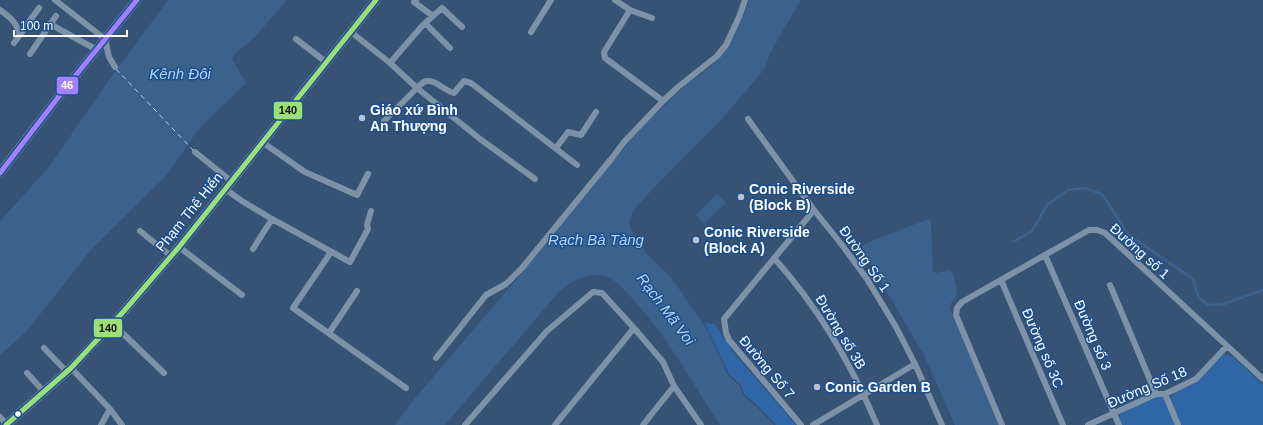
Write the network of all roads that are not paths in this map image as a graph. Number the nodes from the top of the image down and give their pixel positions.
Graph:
1 (55, 0) edge
2 (137, 0) edge
3 (376, 0) edge
4 (416, 0) edge
5 (551, 0) edge
6 (615, 0) edge
7 (745, 0) edge
8 (39, 8) dead end
9 (0, 10) edge
10 (630, 10) junction
11 (56, 16) dead end
12 (433, 16) junction
13 (652, 18) dead end
14 (425, 23) junction
15 (50, 24) junction
16 (462, 27) dead end
17 (351, 32) junction
18 (531, 32) dead end
19 (20, 35) junction
20 (296, 38) dead end
21 (105, 39) junction
22 (14, 43) dead end
23 (450, 48) dead end
24 (96, 50) junction
25 (30, 54) dead end
26 (326, 62) junction
27 (390, 63) junction
28 (115, 68) dead end
29 (417, 88) junction
30 (663, 101) junction
31 (596, 112) dead end
32 (748, 119) dead end
33 (384, 121) dead end
34 (262, 142) junction
35 (556, 148) junction
36 (196, 152) dead end
37 (577, 165) dead end
38 (0, 173) edge
39 (368, 174) dead end
40 (535, 179) dead end
41 (228, 185) junction
42 (814, 210) junction
43 (371, 211) dead end
44 (272, 219) junction
45 (140, 231) dead end
46 (179, 247) junction
47 (253, 249) dead end
48 (331, 252) junction
49 (1045, 255) junction
50 (171, 256) junction
51 (774, 258) junction
52 (1001, 280) junction
53 (1110, 286) dead end
54 (357, 290) dead end
55 (242, 295) dead end
56 (112, 324) junction
57 (634, 328) junction
58 (329, 333) junction
59 (1227, 346) junction
60 (44, 348) dead end
61 (436, 358) dead end
62 (915, 364) junction
63 (69, 370) junction
64 (27, 373) dead end
65 (164, 373) dead end
66 (1263, 379) edge
67 (674, 386) junction
68 (406, 388) dead end
69 (45, 392) junction
70 (864, 394) junction
71 (1156, 394) junction
72 (1165, 394) junction
73 (110, 409) junction
74 (1114, 414) junction
75 (0, 417) edge
76 (7, 425) edge
77 (101, 425) edge
78 (122, 425) edge
79 (465, 425) edge
80 (555, 425) edge
81 (642, 425) edge
82 (701, 425) edge
83 (801, 425) edge
84 (813, 425) edge
85 (877, 425) edge
86 (942, 425) edge
87 (1002, 425) edge
88 (1063, 425) edge
89 (1088, 425) edge
90 (1119, 425) edge
91 (1178, 425) edge

1 - 21 street
2 - 21 main road
3 - 17 main road, Phạm Thế Hiển
4 - 12 street
5 - 18 street
6 - 10 street
7 - 30 street
8 - 19 street
9 - 19 street
10 - 13 street
10 - 30 street
11 - 15 street
12 - 14 street
12 - 16 street
14 - 23 street
14 - 27 street
15 - 24 street
15 - 25 street
17 - 26 main road, Phạm Thế Hiển
17 - 27 street
19 - 22 street
20 - 26 street
21 - 24 main road
21 - 28 street
24 - 38 main road
26 - 34 main road, Phạm Thế Hiển
27 - 29 street
29 - 33 street
29 - 35 street
29 - 40 street
30 - 61 street
31 - 35 street
32 - 42 street, Đường Số 1
34 - 39 street
34 - 41 main road, Phạm Thế Hiển
35 - 37 street
36 - 41 street
41 - 44 street
41 - 46 main road, Phạm Thế Hiển
42 - 51 street
42 - 62 street, Đường Số 1
43 - 48 street
44 - 47 street
44 - 48 street
45 - 50 street
46 - 50 main road, Phạm Thế Hiển
46 - 55 street
48 - 58 street
49 - 52 street, Đường số 1
49 - 59 street, Đường số 1
49 - 74 street, Đường số 3
50 - 56 main road, Phạm Thế Hiển
51 - 70 street, Đường số 3B
51 - 83 street, Đường Số 7
52 - 87 street, Đường số 1
52 - 88 street, Đường số 3C
53 - 71 street
54 - 58 street
56 - 63 main road, Phạm Thế Hiển
56 - 65 street
57 - 67 street
57 - 79 street
57 - 80 street
58 - 68 street
59 - 66 street, Đường số 1
59 - 72 street, Đường Số 18
60 - 63 street
62 - 70 street
62 - 86 street, Đường Số 1
63 - 69 main road, Phạm Thế Hiển
63 - 73 street
64 - 69 street
67 - 81 street
67 - 82 street
69 - 76 main road, Phạm Thế Hiển
70 - 84 street
70 - 85 street, Đường số 3B
71 - 72 street, Đường Số 18
71 - 74 street, Đường Số 18
72 - 91 street
73 - 77 street
73 - 78 street
74 - 89 street, Đường Số 18
74 - 90 street, Đường số 3
75 - 76 street

